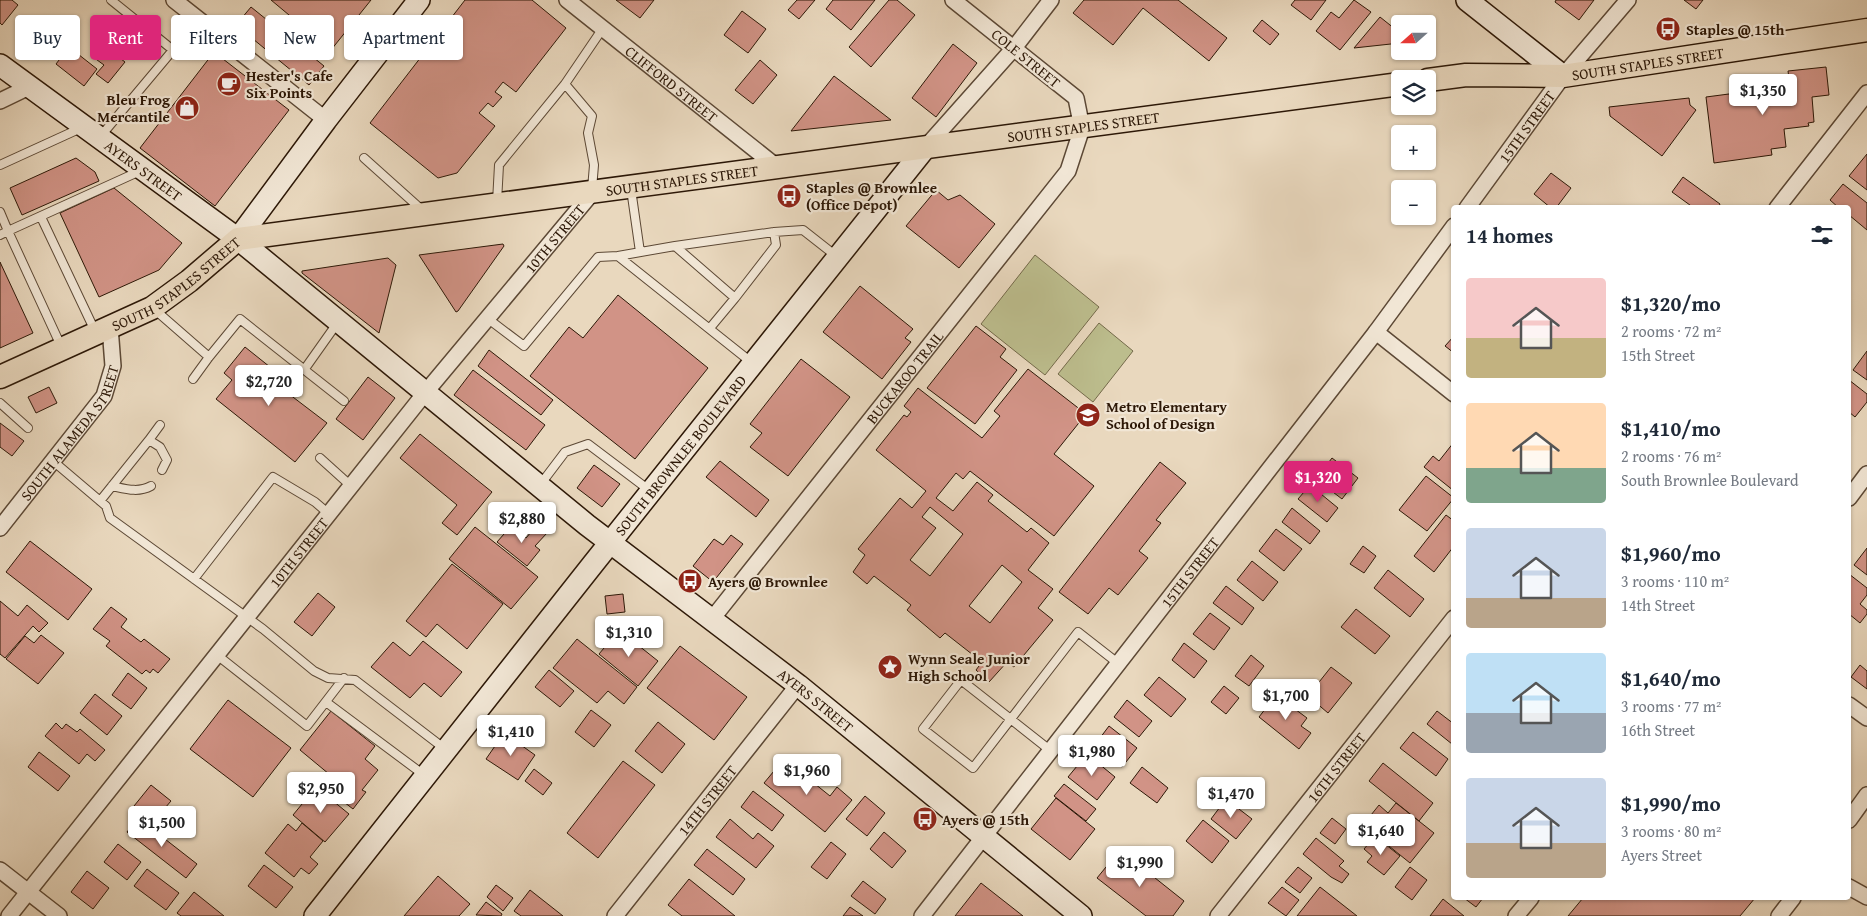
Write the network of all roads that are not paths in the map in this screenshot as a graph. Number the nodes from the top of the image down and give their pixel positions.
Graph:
1 (111, 0) edge
2 (174, 0) edge
3 (420, 0) edge
4 (567, 0) edge
5 (953, 0) edge
6 (1051, 0) edge
7 (1467, 0) edge
8 (1628, 0) edge
9 (603, 28) junction
10 (1867, 30) edge
11 (1014, 48) junction
12 (0, 64) edge
13 (1563, 76) junction
14 (1436, 79) edge
15 (565, 84) junction
16 (1391, 85) edge
17 (29, 87) junction
18 (1867, 93) edge
19 (0, 101) edge
20 (326, 120) junction
21 (1082, 128) junction
22 (91, 133) junction
23 (925, 148) junction
24 (364, 158) dead end
25 (0, 165) edge
26 (778, 167) junction
27 (142, 170) junction
28 (631, 187) junction
29 (592, 193) junction
30 (497, 205) junction
31 (1469, 205) edge
32 (1779, 205) edge
33 (0, 212) edge
34 (426, 214) junction
35 (41, 216) junction
36 (1451, 230) edge
37 (8, 231) junction
38 (774, 232) junction
39 (0, 235) edge
40 (238, 240) junction
41 (675, 246) junction
42 (640, 252) junction
43 (618, 256) junction
44 (837, 257) junction
45 (735, 298) junction
46 (152, 308) junction
47 (487, 318) junction
48 (338, 322) junction
49 (710, 328) junction
50 (103, 330) junction
51 (1376, 332) junction
52 (62, 349) junction
53 (209, 357) junction
54 (753, 363) junction
55 (304, 370) junction
56 (0, 377) edge
57 (194, 379) dead end
58 (1451, 392) edge
59 (425, 394) junction
60 (344, 401) dead end
61 (0, 403) edge
62 (160, 425) dead end
63 (28, 428) dead end
64 (149, 440) junction
65 (320, 458) dead end
66 (53, 461) junction
67 (162, 470) dead end
68 (1867, 474) edge
69 (112, 486) junction
70 (151, 486) dead end
71 (351, 486) junction
72 (539, 486) junction
73 (651, 491) junction
74 (1851, 495) edge
75 (100, 501) junction
76 (329, 514) junction
77 (0, 528) edge
78 (609, 543) junction
79 (194, 579) junction
80 (246, 618) junction
81 (712, 619) junction
82 (1451, 622) edge
83 (217, 656) junction
84 (1119, 664) junction
85 (344, 678) junction
86 (798, 685) junction
87 (326, 702) junction
88 (1851, 706) edge
89 (1867, 718) edge
90 (1010, 720) junction
91 (446, 750) junction
92 (1052, 751) junction
93 (425, 776) junction
94 (1867, 795) edge
95 (1851, 817) edge
96 (985, 837) junction
97 (0, 870) edge
98 (1851, 888) edge
99 (29, 892) junction
100 (1867, 897) edge
101 (1529, 900) edge
102 (1791, 900) edge
103 (10, 916) edge
104 (59, 916) edge
105 (315, 916) edge
106 (614, 916) edge
107 (922, 916) edge
108 (1080, 916) edge
109 (1218, 916) edge
110 (1516, 916) edge
111 (1779, 916) edge

1 - 22 lane
2 - 20 street
3 - 20 main road
4 - 9 street, CLIFFORD STREET
5 - 11 street, COLE STREET
6 - 11 street, SOUTH BROWNLEE BOULEVARD
7 - 13 main road
8 - 13 street, 15TH STREET
9 - 15 lane
9 - 26 street, CLIFFORD STREET
10 - 13 main road, SOUTH STAPLES STREET
11 - 21 street, COLE STREET
11 - 23 street, SOUTH BROWNLEE BOULEVARD
12 - 17 main road, AYERS STREET
13 - 14 main road, SOUTH STAPLES STREET
13 - 31 street, 15TH STREET
15 - 29 lane
15 - 30 lane
16 - 21 main road, SOUTH STAPLES STREET
17 - 19 street
17 - 22 main road, AYERS STREET
18 - 32 street
20 - 40 main road
21 - 23 main road, SOUTH STAPLES STREET
21 - 81 street, BUCKAROO TRAIL
22 - 25 lane
22 - 27 main road, AYERS STREET
23 - 26 main road, SOUTH STAPLES STREET
23 - 44 main road, SOUTH BROWNLEE BOULEVARD
24 - 34 lane
26 - 28 main road, SOUTH STAPLES STREET
27 - 35 lane
27 - 40 main road, AYERS STREET
28 - 29 main road, SOUTH STAPLES STREET
28 - 42 lane
29 - 30 main road, SOUTH STAPLES STREET
29 - 47 street, 10TH STREET
30 - 34 main road, SOUTH STAPLES STREET
33 - 37 lane
34 - 40 main road, SOUTH STAPLES STREET
35 - 37 lane
35 - 50 lane
36 - 51 street, 15TH STREET
37 - 39 lane
37 - 52 lane
38 - 41 lane
38 - 44 lane
38 - 45 lane
40 - 46 main road, SOUTH STAPLES STREET
40 - 48 main road, AYERS STREET
41 - 42 lane
41 - 45 lane
42 - 43 lane
43 - 47 lane
43 - 49 lane
44 - 54 main road, SOUTH BROWNLEE BOULEVARD
45 - 49 lane
46 - 50 main road, SOUTH STAPLES STREET
46 - 53 lane
47 - 59 street, 10TH STREET
48 - 55 lane
48 - 59 main road, AYERS STREET
49 - 54 lane
50 - 52 main road, SOUTH STAPLES STREET
50 - 66 street, SOUTH ALAMEDA STREET
51 - 58 street
51 - 84 street, 15TH STREET
52 - 56 main road, SOUTH STAPLES STREET
53 - 55 lane
53 - 57 lane
54 - 73 main road, SOUTH BROWNLEE BOULEVARD
55 - 60 lane
59 - 71 street, 10TH STREET
59 - 72 main road, AYERS STREET
61 - 63 lane
62 - 64 lane
64 - 67 lane
64 - 69 lane
65 - 71 lane
66 - 75 lane
66 - 77 street, SOUTH ALAMEDA STREET
68 - 74 street
69 - 70 lane
69 - 75 lane
71 - 76 street, 10TH STREET
72 - 73 lane
72 - 78 main road, AYERS STREET
73 - 78 main road, SOUTH BROWNLEE BOULEVARD
75 - 79 lane
76 - 79 lane
76 - 80 street, 10TH STREET
78 - 81 main road, AYERS STREET
78 - 91 main road, SOUTH BROWNLEE BOULEVARD
79 - 80 lane
80 - 83 street, 10TH STREET
80 - 85 lane
81 - 86 main road, AYERS STREET
82 - 109 street, 16TH STREET
83 - 87 lane
83 - 99 street, 10TH STREET
84 - 90 lane
84 - 92 street, 15TH STREET
85 - 87 lane
85 - 91 lane
86 - 96 main road, AYERS STREET
86 - 106 street, 14TH STREET
87 - 93 lane
88 - 89 street
90 - 90 lane
90 - 92 lane
91 - 93 main road, SOUTH BROWNLEE BOULEVARD
92 - 96 street, 15TH STREET
93 - 105 main road, SOUTH BROWNLEE BOULEVARD
94 - 95 street
96 - 107 street, 15TH STREET
96 - 108 main road, AYERS STREET
97 - 99 street
98 - 100 street
99 - 103 street, 10TH STREET
99 - 104 street
101 - 110 street
102 - 111 street

